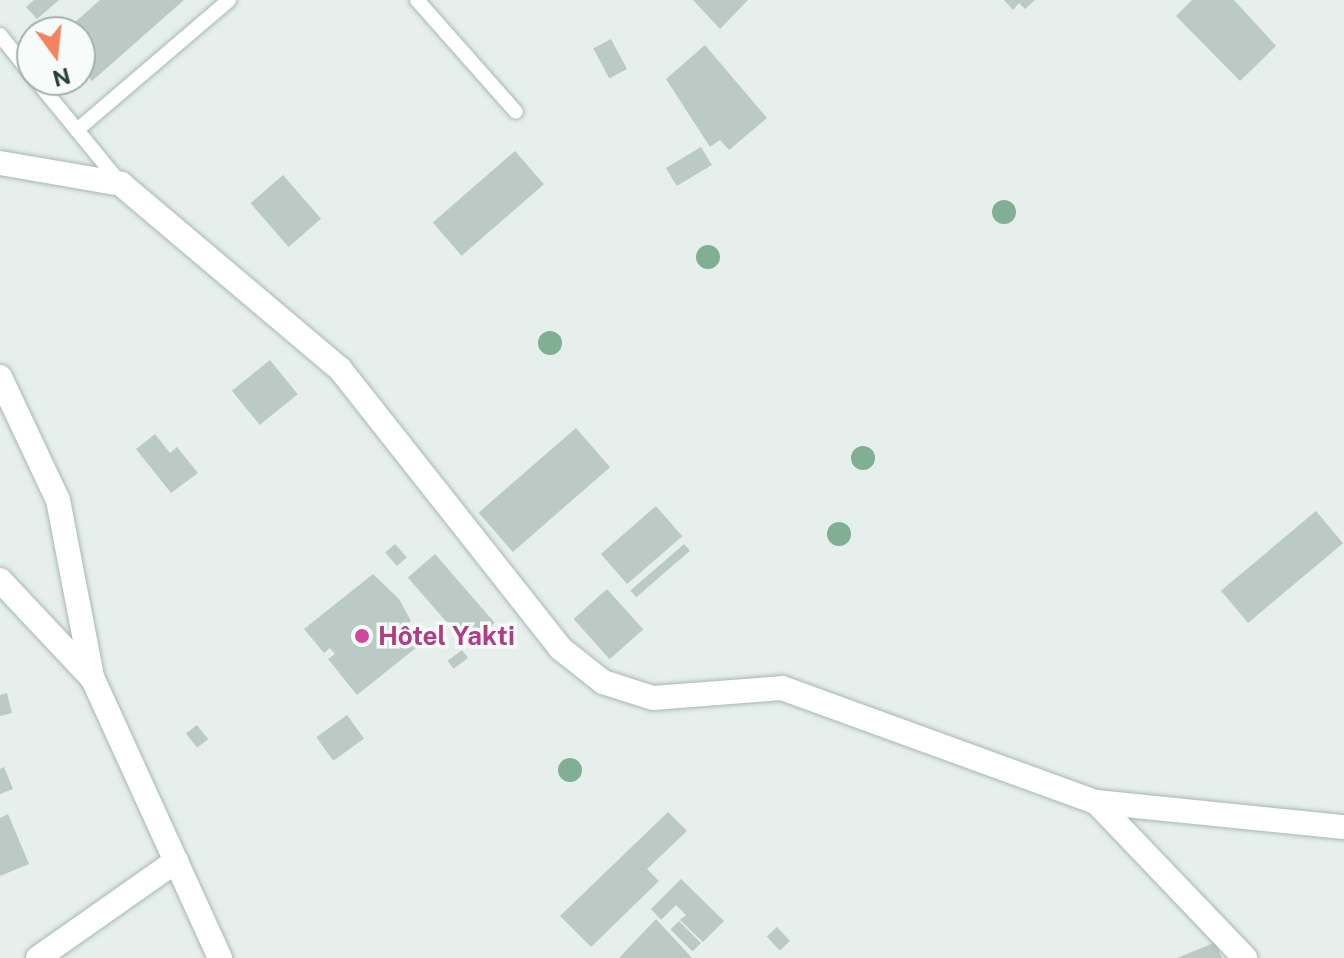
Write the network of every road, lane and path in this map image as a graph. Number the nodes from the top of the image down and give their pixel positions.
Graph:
1 (229, 0) edge
2 (417, 0) edge
3 (0, 35) edge
4 (16, 55) edge
5 (49, 96) edge
6 (516, 112) dead end
7 (77, 130) junction
8 (0, 163) edge
9 (121, 184) junction
10 (0, 377) edge
11 (0, 580) edge
12 (92, 677) junction
13 (1096, 802) junction
14 (1344, 827) edge
15 (176, 861) junction
16 (38, 958) edge
17 (220, 958) edge
18 (1245, 958) edge

1 - 7 lane
2 - 6 lane
3 - 4 lane
5 - 7 lane
7 - 9 lane
8 - 9 street
9 - 13 street
10 - 12 street
11 - 12 street
12 - 15 street
13 - 14 street
13 - 18 street
15 - 16 street
15 - 17 street

